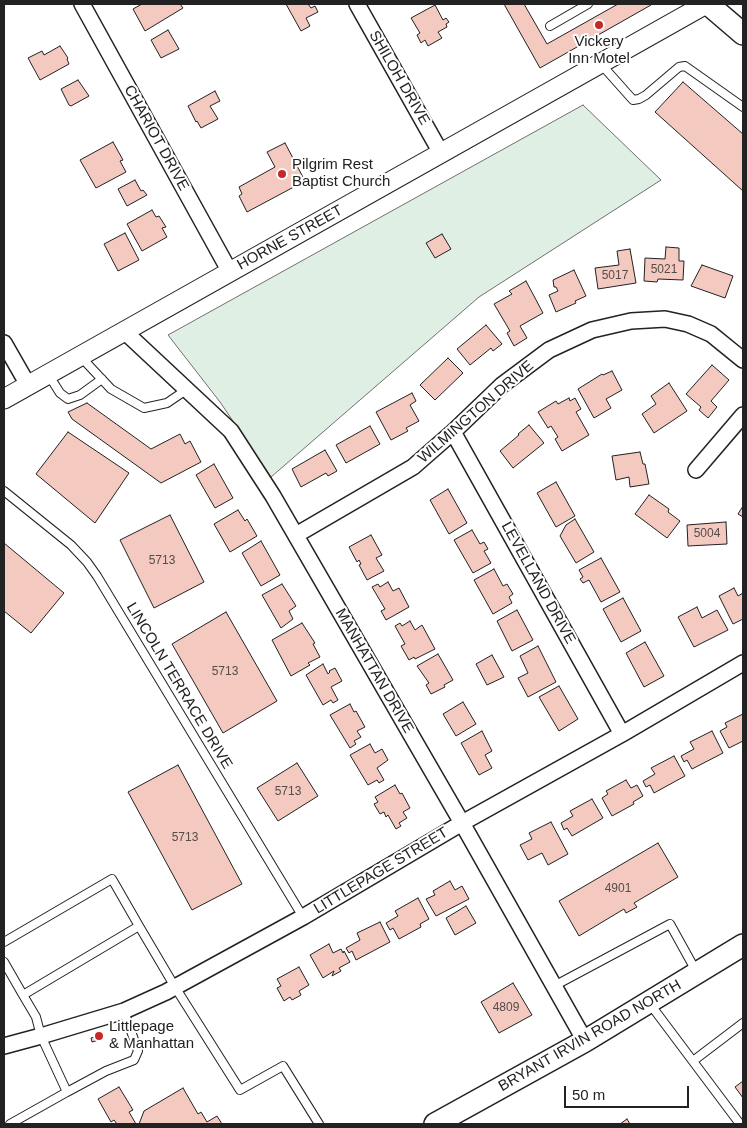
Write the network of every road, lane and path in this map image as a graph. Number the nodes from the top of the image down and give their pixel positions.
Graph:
1 (82, 4) edge
2 (356, 4) edge
3 (588, 4) edge
4 (707, 4) edge
5 (550, 26) dead end
6 (743, 34) edge
7 (600, 63) junction
8 (743, 107) edge
9 (441, 153) junction
10 (230, 272) junction
11 (124, 331) junction
12 (4, 343) edge
13 (80, 356) junction
14 (743, 360) edge
15 (48, 374) junction
16 (102, 379) junction
17 (28, 385) junction
18 (186, 390) junction
19 (4, 399) edge
20 (743, 416) edge
21 (453, 432) junction
22 (696, 470) dead end
23 (4, 491) edge
24 (296, 535) junction
25 (743, 663) edge
26 (622, 734) junction
27 (462, 823) junction
28 (303, 918) junction
29 (139, 926) junction
30 (4, 942) edge
31 (743, 945) edge
32 (5, 965) edge
33 (698, 973) junction
34 (554, 986) junction
35 (174, 987) junction
36 (23, 995) junction
37 (648, 1002) junction
38 (124, 1011) junction
39 (743, 1023) edge
40 (41, 1036) junction
41 (585, 1041) junction
42 (4, 1046) edge
43 (692, 1061) junction
44 (67, 1092) junction
45 (738, 1123) edge
46 (10, 1124) edge
47 (320, 1124) edge
48 (436, 1124) edge

1 - 10 street, CHARIOT DRIVE
2 - 9 street, SHILOH DRIVE
3 - 5 lane
4 - 6 main road
4 - 7 street, HORNE STREET
7 - 8 lane
7 - 9 street, HORNE STREET
9 - 10 street, HORNE STREET
10 - 11 street, HORNE STREET
11 - 13 street, HORNE STREET
11 - 18 street, MANHATTAN DRIVE
12 - 17 street
13 - 15 street, HORNE STREET
13 - 16 lane
14 - 21 street, WILMINGTON DRIVE
15 - 16 lane
15 - 17 street, HORNE STREET
16 - 18 lane
17 - 19 street, HORNE STREET
18 - 24 street, MANHATTAN DRIVE
20 - 22 street
21 - 24 street, WILMINGTON DRIVE
21 - 26 street, LEVELLAND DRIVE
23 - 28 lane, LINCOLN TERRACE DRIVE
24 - 27 street, MANHATTAN DRIVE
25 - 26 street, LITTLEPAGE STREET
26 - 27 street, LITTLEPAGE STREET
27 - 28 street, LITTLEPAGE STREET
27 - 34 street, MANHATTAN DRIVE
28 - 35 street, LITTLEPAGE STREET
29 - 30 lane
29 - 35 lane
29 - 36 lane
31 - 33 main road, BRYANT IRVIN ROAD NORTH
32 - 36 lane
33 - 34 lane
33 - 37 main road, BRYANT IRVIN ROAD NORTH
34 - 41 street, MANHATTAN DRIVE
35 - 38 street, LITTLEPAGE STREET
35 - 47 lane
36 - 40 lane
37 - 41 main road, BRYANT IRVIN ROAD NORTH
37 - 43 lane
38 - 40 street, LITTLEPAGE STREET
38 - 44 lane
39 - 43 lane
40 - 42 street, LITTLEPAGE STREET
40 - 44 lane
41 - 48 main road, BRYANT IRVIN ROAD NORTH
43 - 45 lane
44 - 46 lane

